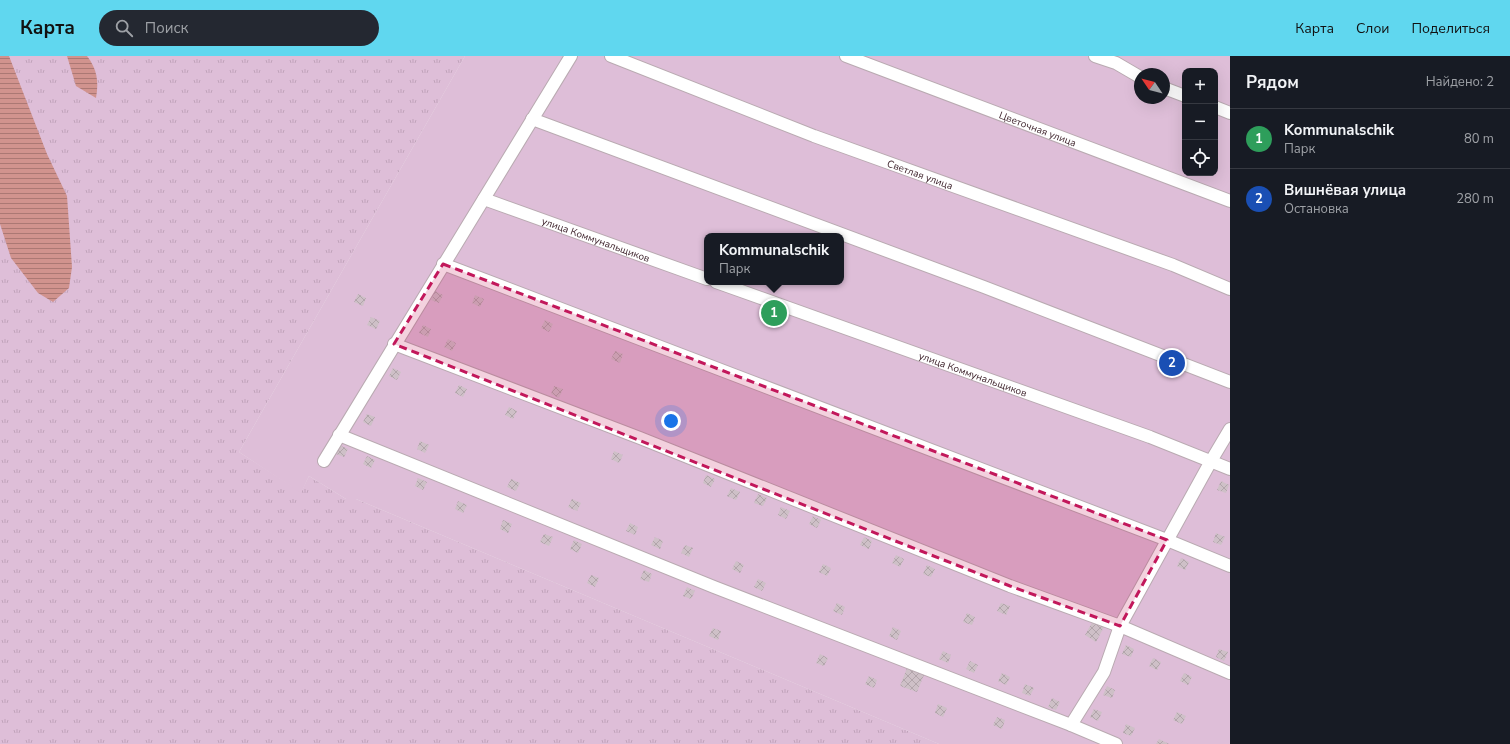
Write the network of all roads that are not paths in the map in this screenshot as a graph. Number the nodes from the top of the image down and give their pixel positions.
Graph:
1 (570, 56) edge
2 (611, 56) edge
3 (846, 56) edge
4 (1095, 56) edge
5 (1134, 73) edge
6 (1170, 90) edge
7 (1182, 95) edge
8 (1218, 109) edge
9 (1230, 113) edge
10 (532, 119) junction
11 (484, 199) junction
12 (1230, 201) edge
13 (839, 233) edge
14 (844, 235) edge
15 (443, 264) junction
16 (704, 278) edge
17 (724, 285) edge
18 (1230, 289) edge
19 (394, 344) junction
20 (1230, 382) edge
21 (1230, 429) edge
22 (339, 435) junction
23 (324, 461) dead end
24 (1211, 461) junction
25 (1230, 469) edge
26 (1167, 540) junction
27 (1230, 566) edge
28 (1120, 626) junction
29 (1230, 673) edge
30 (1070, 725) junction
31 (1116, 744) edge

1 - 10 street
2 - 18 street, Светлая улица
3 - 12 street, Цветочная улица
4 - 5 street
6 - 7 street
8 - 9 street
10 - 11 street
10 - 13 street
11 - 15 street
11 - 16 street, улица Коммунальщиков
14 - 20 street
15 - 19 street
15 - 26 street
17 - 24 street, улица Коммунальщиков
19 - 22 street
19 - 28 street
21 - 24 street
22 - 23 street
22 - 30 street
24 - 25 street, улица Коммунальщиков
24 - 26 street
26 - 27 street
26 - 28 street
28 - 29 street
28 - 30 street
30 - 31 street

